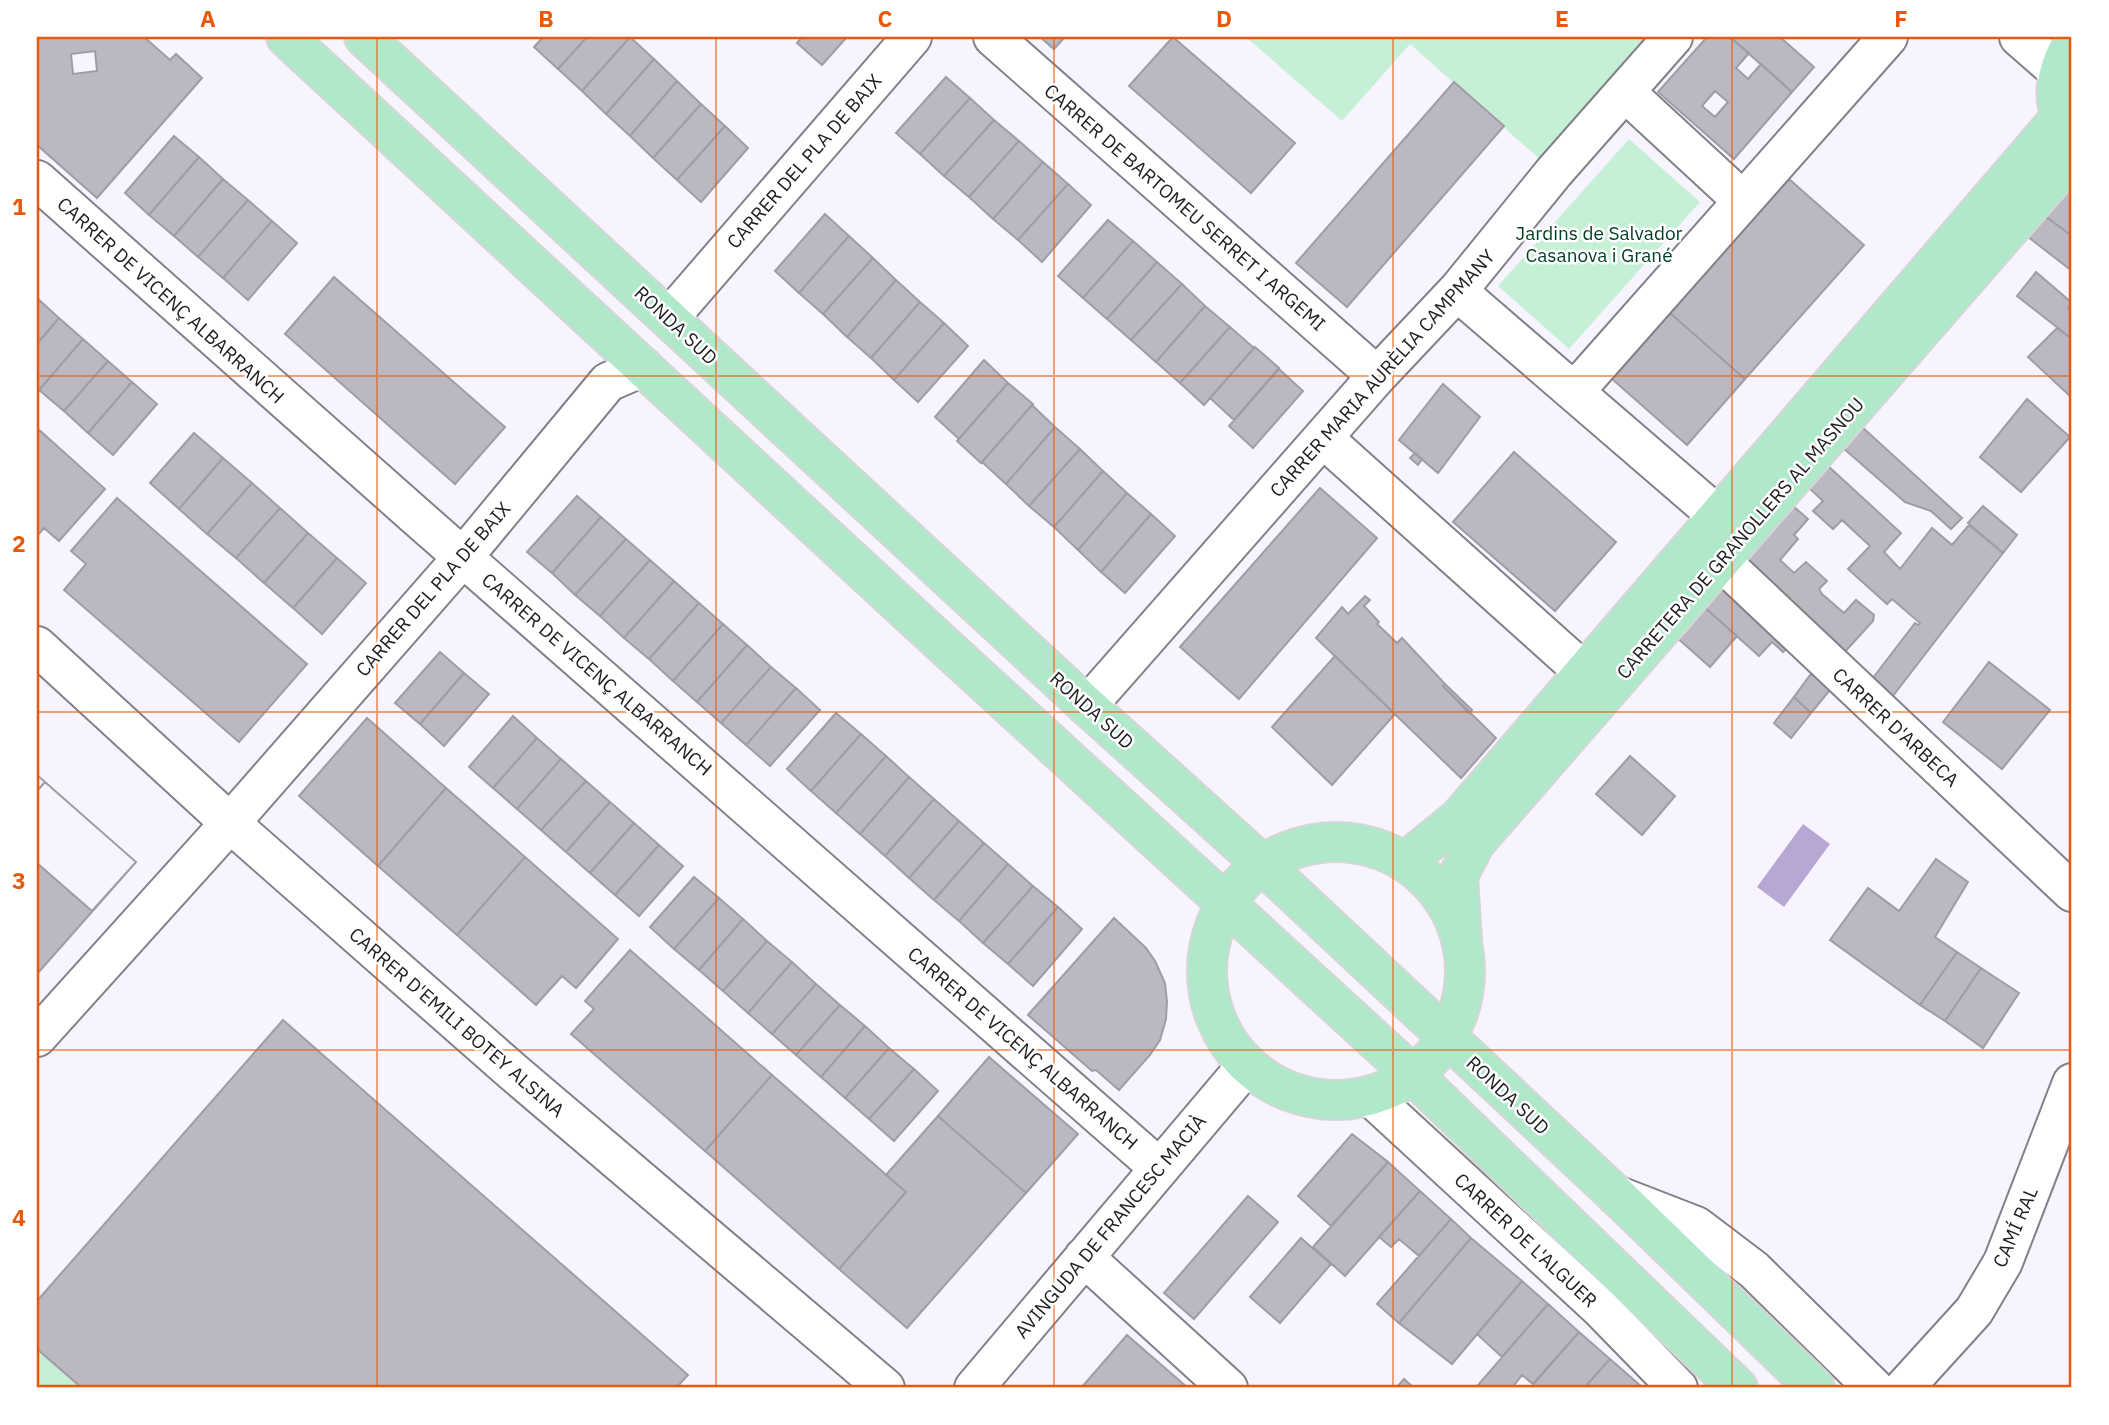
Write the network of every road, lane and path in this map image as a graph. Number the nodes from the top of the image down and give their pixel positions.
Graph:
1 (286, 37) edge
2 (364, 37) edge
3 (912, 37) edge
4 (993, 37) edge
5 (1673, 37) edge
6 (1888, 37) edge
7 (2019, 37) edge
8 (2065, 58) edge
9 (1625, 92) junction
10 (2066, 125) edge
11 (2072, 157) edge
12 (37, 180) edge
13 (1743, 201) junction
14 (1459, 289) junction
15 (669, 318) junction
16 (643, 367) junction
17 (1377, 376) junction
18 (1574, 392) junction
19 (1323, 438) junction
20 (1717, 516) junction
21 (463, 557) junction
22 (1721, 561) junction
23 (37, 646) edge
24 (1584, 672) junction
25 (1087, 706) junction
26 (230, 823) junction
27 (1407, 860) junction
28 (1262, 864) junction
29 (2072, 892) edge
30 (1225, 903) junction
31 (1462, 940) junction
32 (37, 1037) edge
33 (1448, 1039) junction
34 (1247, 1065) junction
35 (1413, 1075) junction
36 (2072, 1083) edge
37 (1370, 1096) junction
38 (1158, 1167) junction
39 (1616, 1195) junction
40 (1084, 1257) junction
41 (885, 1388) edge
42 (974, 1388) edge
43 (1228, 1388) edge
44 (1678, 1388) edge
45 (1738, 1388) edge
46 (1815, 1388) edge
47 (1874, 1388) edge
48 (1904, 1388) edge

1 - 16 main road
2 - 15 main road, RONDA SUD
3 - 15 street, CARRER DEL PLA DE BAIX
4 - 17 street, CARRER DE BARTOMEU SERRET I ARGEMI
5 - 9 street, CARRER MARIA AURÈLIA CAMPMANY
6 - 13 street
7 - 8 street
8 - 10 main road
9 - 13 street
9 - 14 street, CARRER MARIA AURÈLIA CAMPMANY
10 - 20 main road, CARRETERA DE GRANOLLERS AL MASNOU
11 - 22 main road, CARRETERA DE GRANOLLERS AL MASNOU
12 - 21 street, CARRER DE VICENÇ ALBARRANCH
13 - 18 street
14 - 17 street, CARRER MARIA AURÈLIA CAMPMANY
14 - 18 street
15 - 25 main road, RONDA SUD
16 - 21 street, CARRER DEL PLA DE BAIX
16 - 30 main road
17 - 19 street, CARRER MARIA AURÈLIA CAMPMANY
18 - 20 street
19 - 24 street
19 - 25 street, CARRER MARIA AURÈLIA CAMPMANY
20 - 24 main road, CARRETERA DE GRANOLLERS AL MASNOU
21 - 26 street, CARRER DEL PLA DE BAIX
21 - 38 street, CARRER DE VICENÇ ALBARRANCH
22 - 29 street, CARRER D'ARBECA
22 - 31 main road, CARRETERA DE GRANOLLERS AL MASNOU
23 - 26 street, CARRER D'EMILI BOTEY ALSINA
24 - 27 main road, CARRETERA DE GRANOLLERS AL MASNOU
25 - 28 main road, RONDA SUD
26 - 32 street, CARRER DEL PLA DE BAIX
26 - 41 street, CARRER D'EMILI BOTEY ALSINA
27 - 28 main road
27 - 31 main road
28 - 30 main road
28 - 33 main road, RONDA SUD
30 - 34 main road
30 - 35 main road
31 - 33 main road
33 - 35 main road
33 - 39 main road, RONDA SUD
34 - 37 main road
34 - 38 street, AVINGUDA DE FRANCESC MACIÀ
35 - 37 main road
35 - 45 main road
36 - 48 street, CAMÍ RAL
37 - 44 street, CARRER DE L'ALGUER
38 - 40 street, AVINGUDA DE FRANCESC MACIÀ
39 - 46 main road, RONDA SUD
39 - 47 street
40 - 42 street, AVINGUDA DE FRANCESC MACIÀ
40 - 43 street

